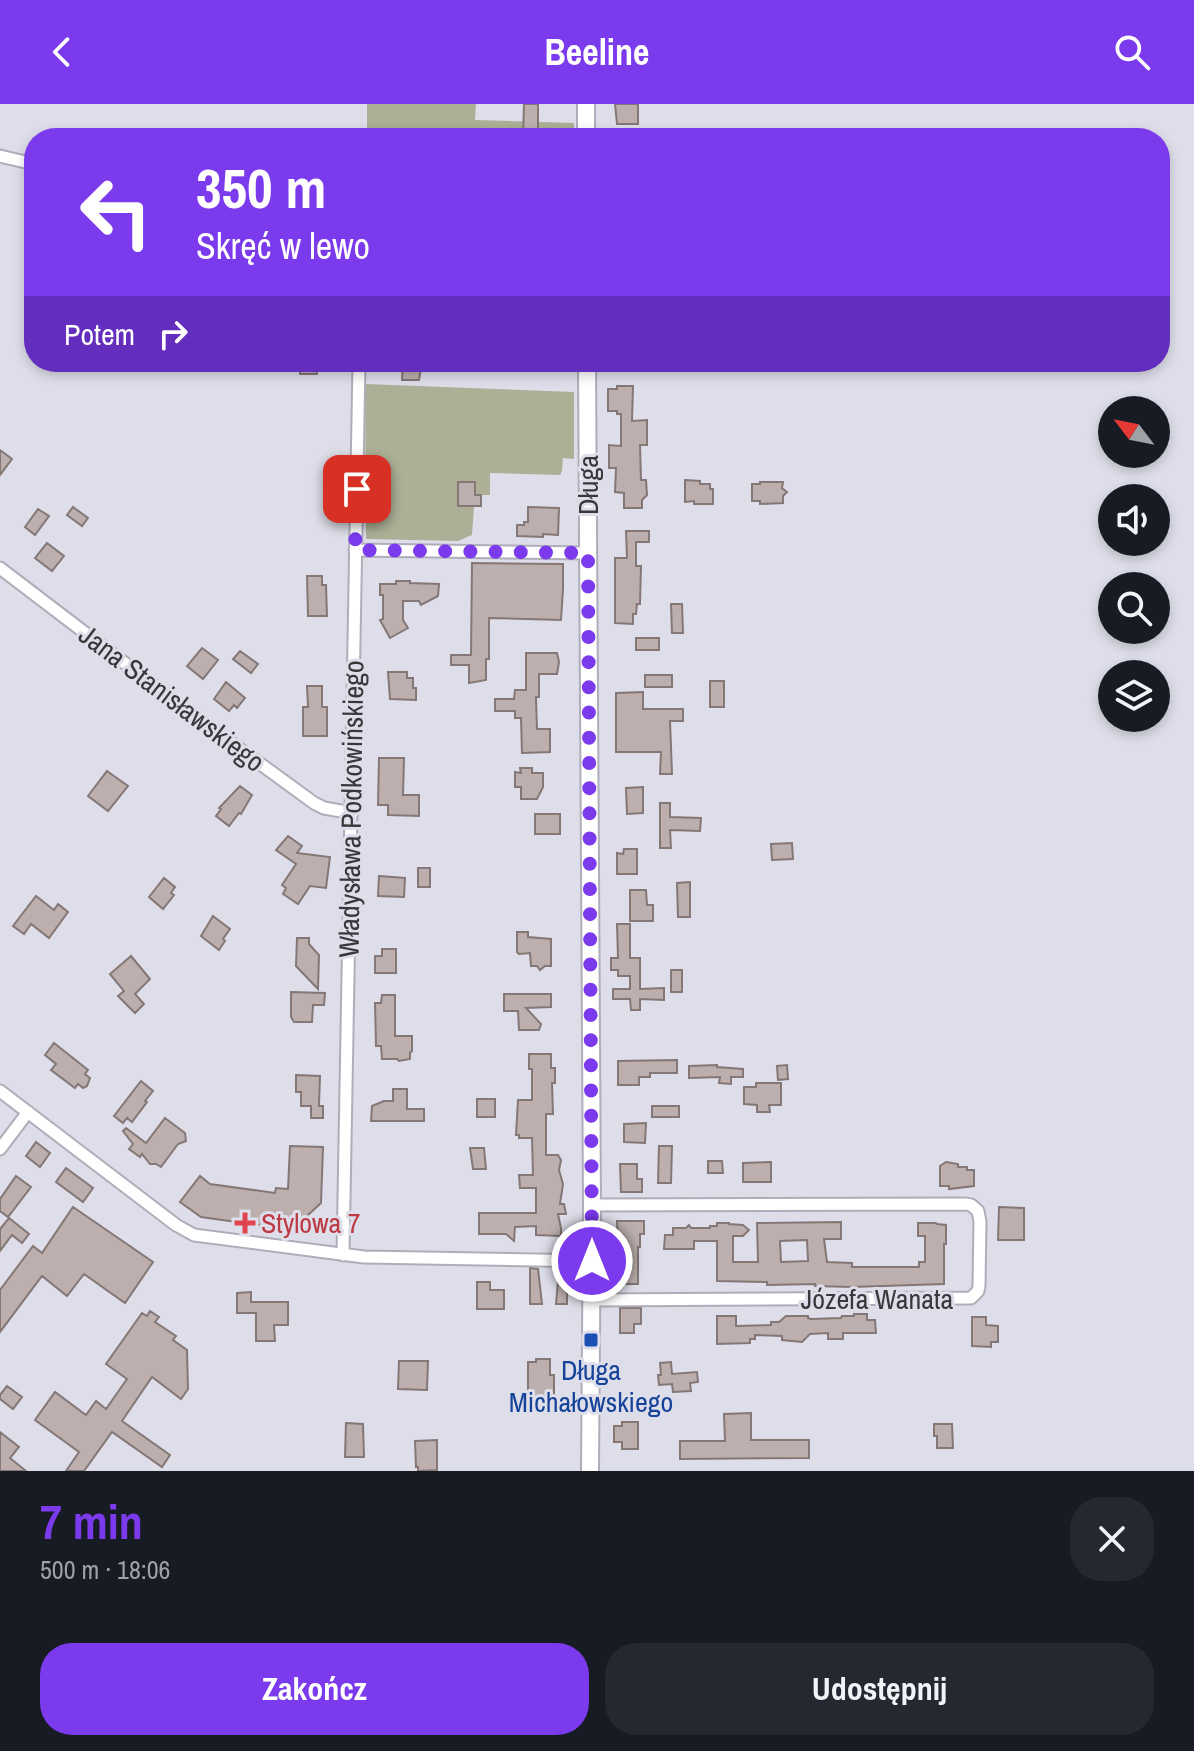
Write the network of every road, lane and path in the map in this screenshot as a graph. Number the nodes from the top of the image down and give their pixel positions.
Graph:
1 (586, 104) edge
2 (586, 128) edge
3 (0, 156) edge
4 (24, 162) edge
5 (359, 372) edge
6 (587, 372) edge
7 (355, 550) junction
8 (588, 553) junction
9 (0, 568) edge
10 (352, 813) junction
11 (0, 1091) edge
12 (28, 1112) junction
13 (0, 1149) edge
14 (592, 1205) junction
15 (343, 1255) junction
16 (592, 1261) junction
17 (592, 1300) junction
18 (590, 1471) edge

1 - 2 street
3 - 4 street
5 - 7 street, Władysława Podkowińskiego
6 - 8 street, Długa
7 - 8 street
7 - 10 street, Władysława Podkowińskiego
8 - 14 street, Długa
9 - 10 street, Jana Stanisławskiego
10 - 15 street, Władysława Podkowińskiego
11 - 12 street
12 - 13 street
12 - 15 street
14 - 16 street, Długa
14 - 17 street, Józefa Wanata
15 - 16 street
16 - 17 street, Długa
17 - 18 street, Długa

